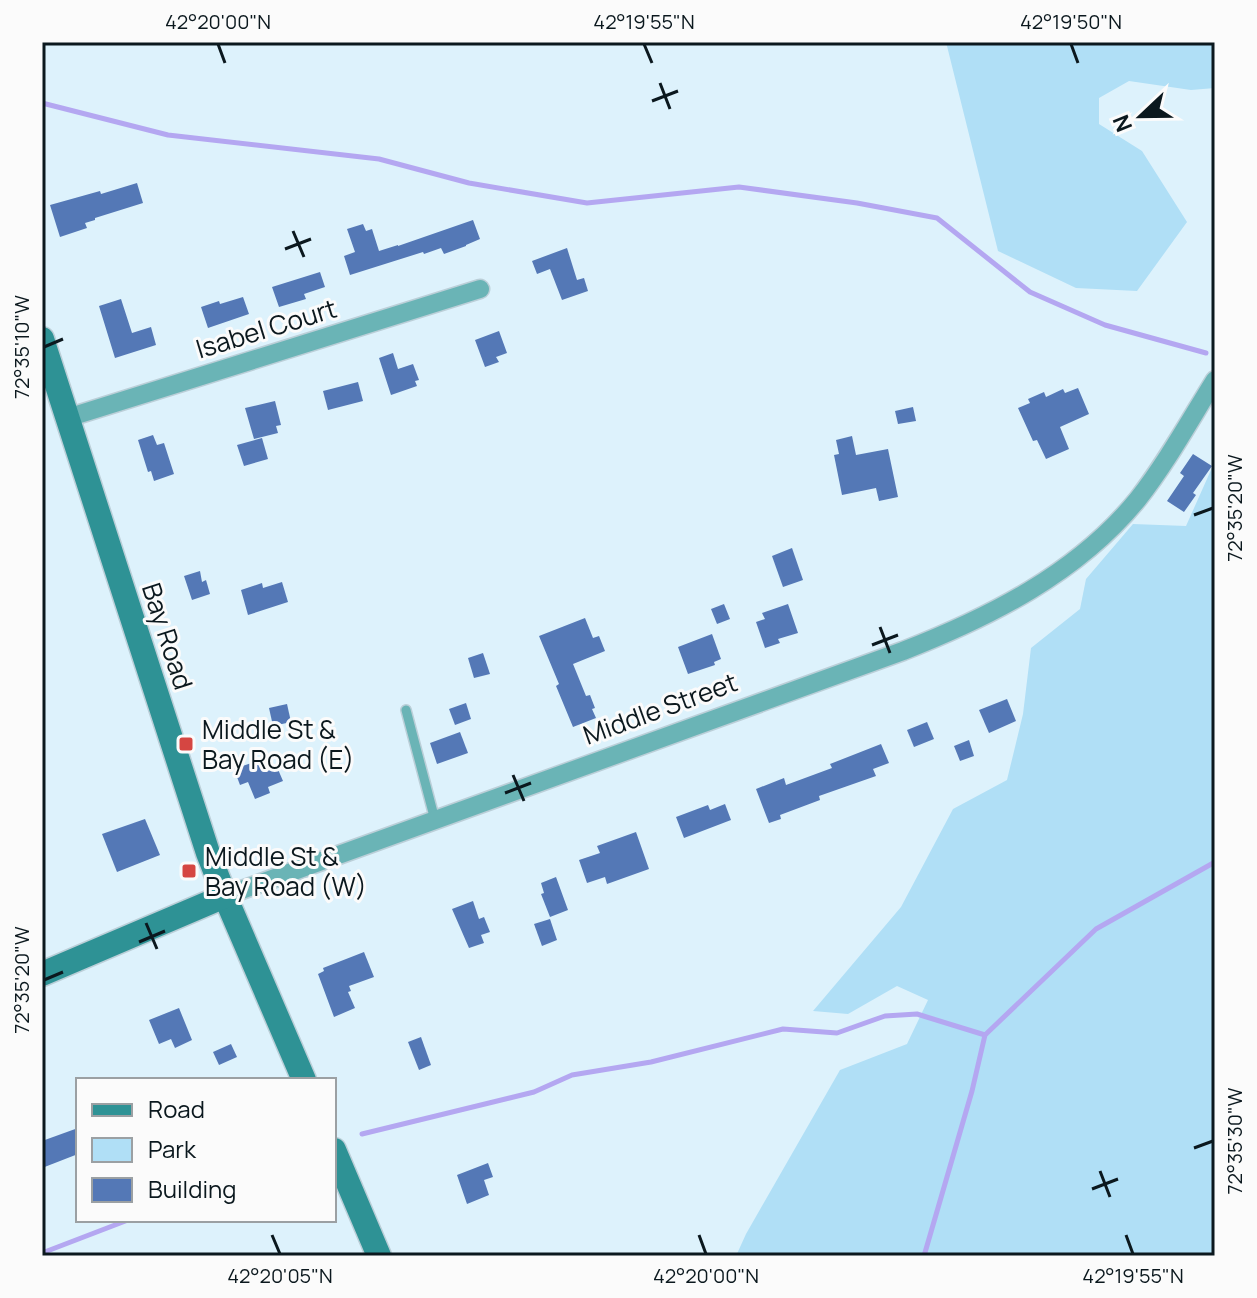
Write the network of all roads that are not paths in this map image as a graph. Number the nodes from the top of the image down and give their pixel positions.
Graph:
1 (480, 289) dead end
2 (42, 339) edge
3 (1215, 380) edge
4 (67, 418) junction
5 (406, 710) dead end
6 (435, 820) junction
7 (225, 896) junction
8 (42, 974) edge
9 (303, 1078) edge
10 (336, 1155) edge
11 (379, 1256) edge

1 - 4 street, Isabel Court
2 - 4 main road, Bay Road
3 - 6 street, Middle Street
4 - 7 main road, Bay Road
5 - 6 lane
6 - 7 street, Middle Street
7 - 8 main road, Middle Street
7 - 9 main road, Bay Road
10 - 11 main road

